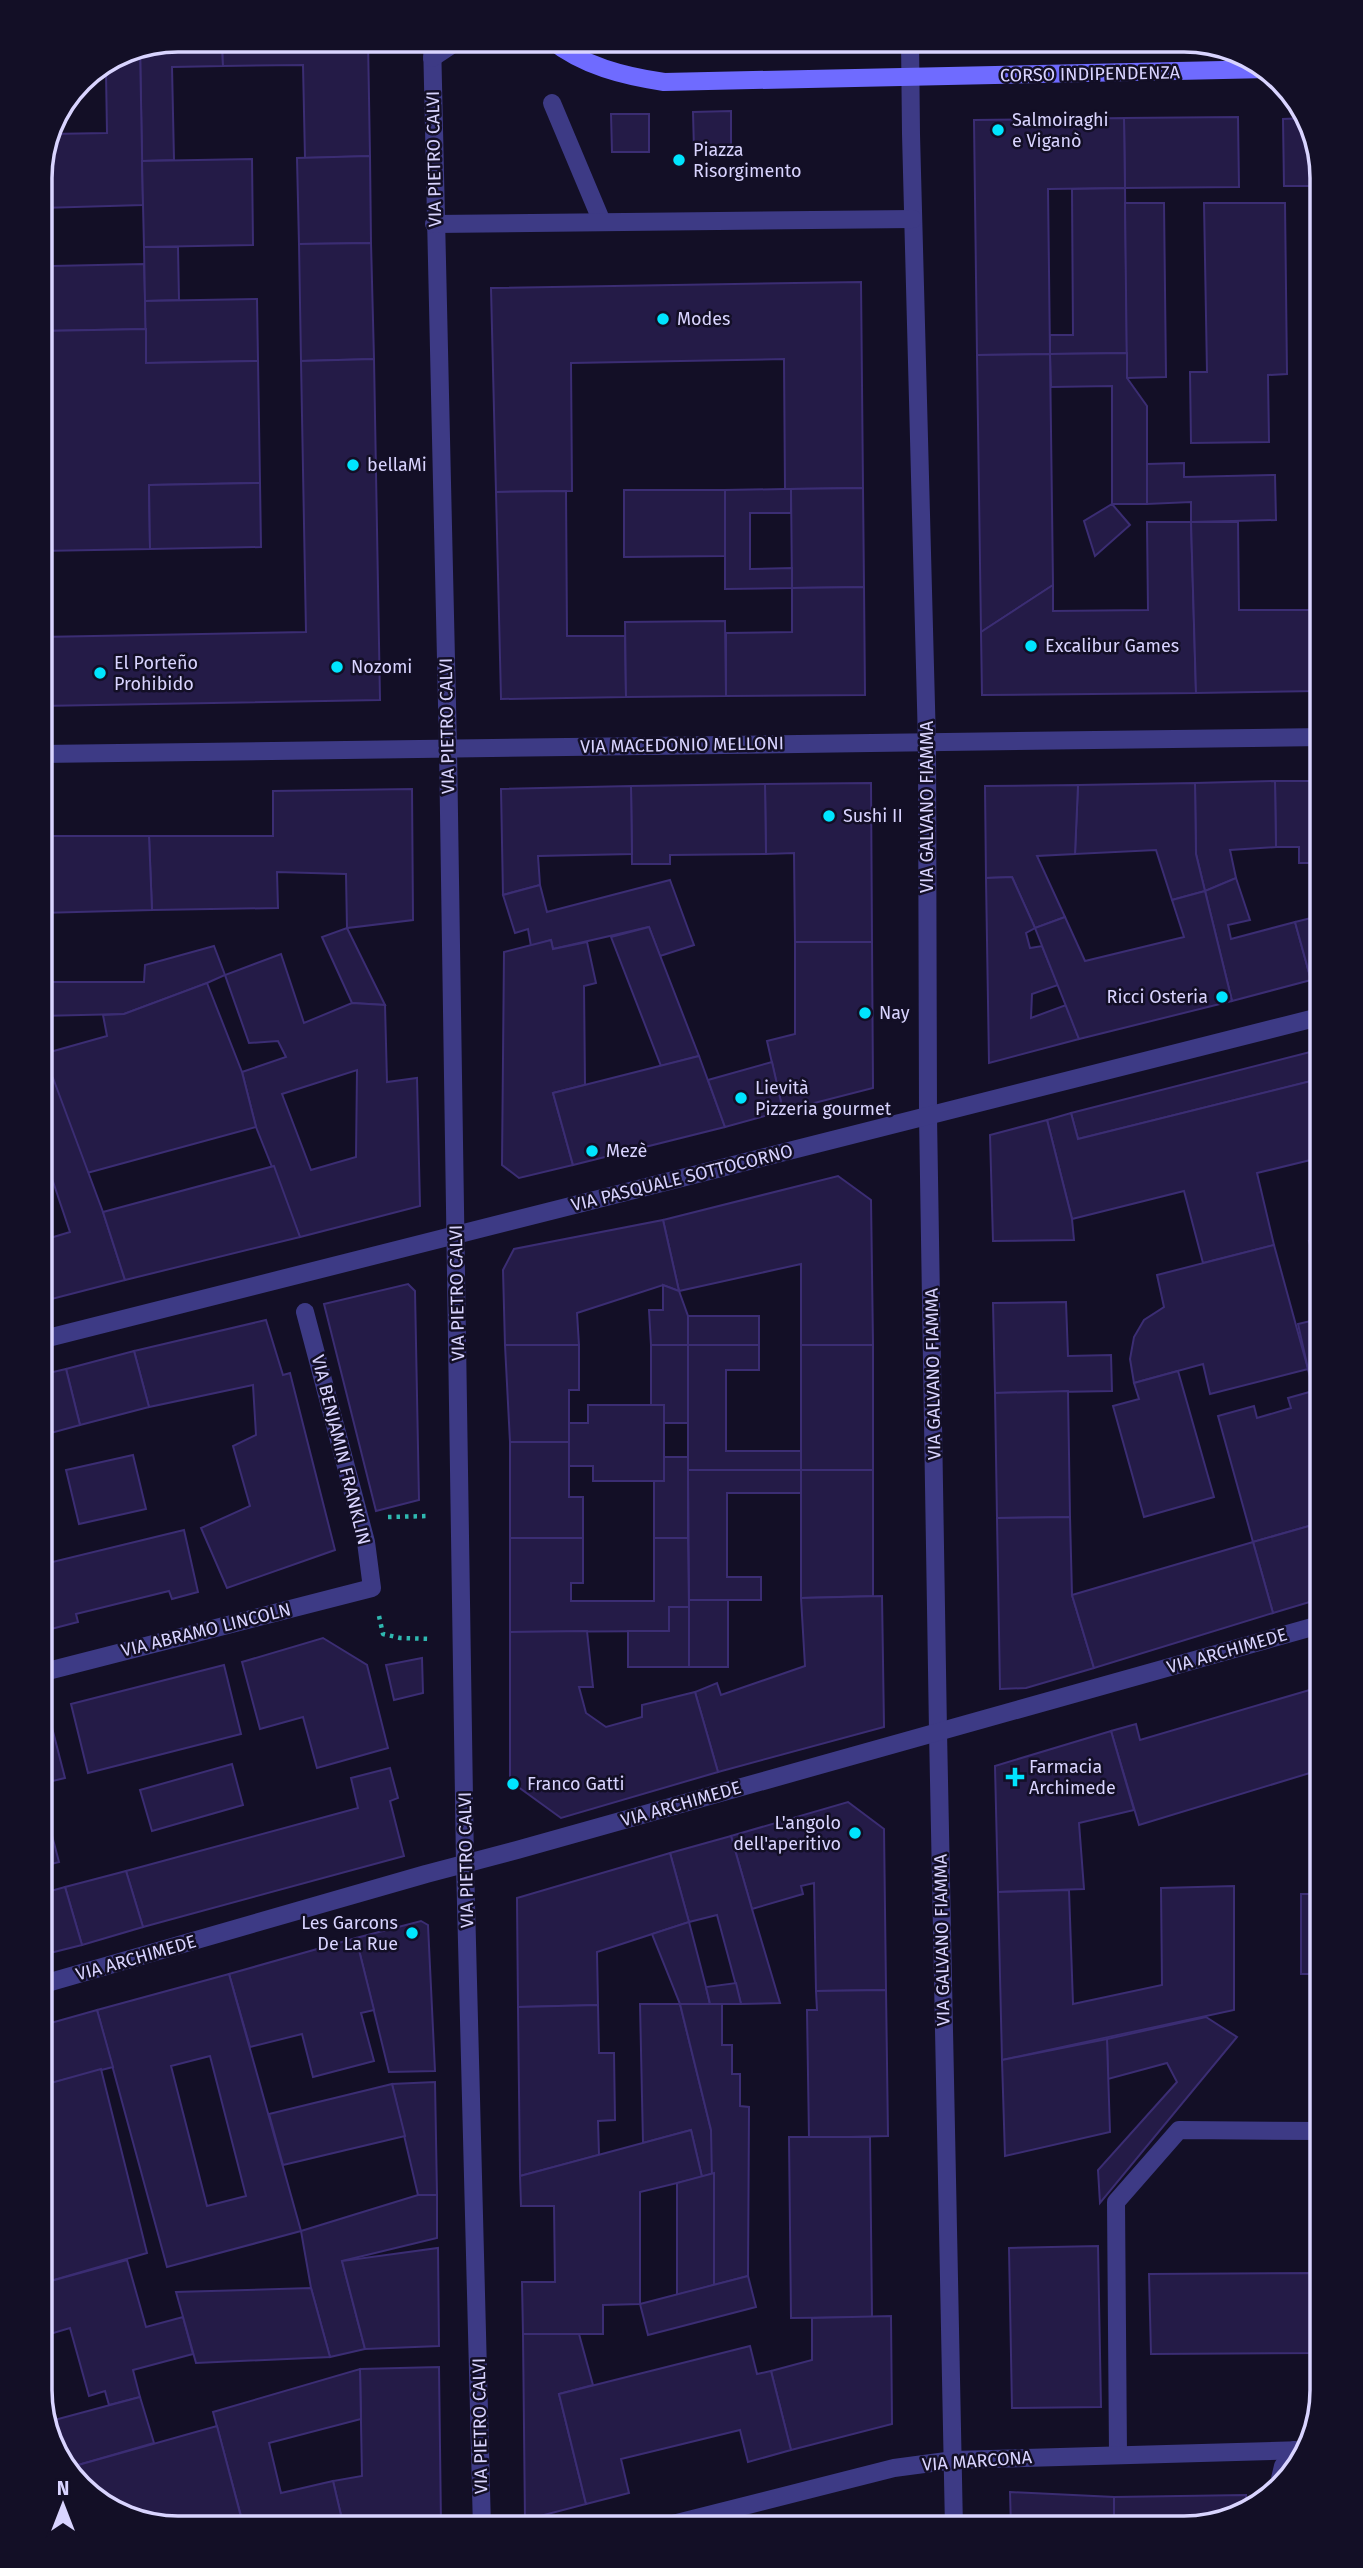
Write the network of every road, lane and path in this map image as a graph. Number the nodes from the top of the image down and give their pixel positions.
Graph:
1 (432, 52) edge
2 (572, 52) edge
3 (910, 53) edge
4 (1249, 70) edge
5 (911, 78) junction
6 (552, 103) dead end
7 (913, 219) junction
8 (602, 222) junction
9 (435, 224) junction
10 (1310, 737) edge
11 (927, 743) junction
12 (448, 748) junction
13 (53, 754) edge
14 (1310, 1019) edge
15 (928, 1116) junction
16 (456, 1234) junction
17 (305, 1312) dead end
18 (52, 1337) edge
19 (429, 1516) dead end
20 (359, 1518) junction
21 (372, 1588) junction
22 (1310, 1628) edge
23 (431, 1639) dead end
24 (52, 1670) edge
25 (938, 1731) junction
26 (465, 1864) junction
27 (52, 1982) edge
28 (1310, 2131) edge
29 (1295, 2450) edge
30 (1118, 2454) junction
31 (954, 2460) junction
32 (482, 2515) edge
33 (706, 2516) edge
34 (954, 2516) edge

1 - 9 street, VIA PIETRO CALVI
2 - 5 street
3 - 5 street
4 - 5 street, CORSO INDIPENDENZA
5 - 7 street
6 - 8 street
7 - 8 street
7 - 11 street, VIA GALVANO FIAMMA
8 - 9 street
9 - 12 street, VIA PIETRO CALVI
10 - 11 street, VIA MACEDONIO MELLONI
11 - 12 street, VIA MACEDONIO MELLONI
11 - 15 street, VIA GALVANO FIAMMA
12 - 13 street, VIA MACEDONIO MELLONI
12 - 16 street, VIA PIETRO CALVI
14 - 15 street, VIA PASQUALE SOTTOCORNO
15 - 16 street, VIA PASQUALE SOTTOCORNO
15 - 25 street, VIA GALVANO FIAMMA
16 - 18 street, VIA PASQUALE SOTTOCORNO
16 - 26 street, VIA PIETRO CALVI
17 - 20 street, VIA BENJAMIN FRANKLIN
19 - 20 path
20 - 21 street, VIA BENJAMIN FRANKLIN
21 - 23 path
21 - 24 street, VIA ABRAMO LINCOLN
22 - 25 street, VIA ARCHIMEDE
25 - 26 street, VIA ARCHIMEDE
25 - 31 street, VIA GALVANO FIAMMA
26 - 27 street, VIA ARCHIMEDE
26 - 32 street, VIA PIETRO CALVI
28 - 30 street
29 - 30 street, VIA MARCONA
30 - 31 street, VIA MARCONA
31 - 33 street, VIA MARCONA
31 - 34 street, VIA GALVANO FIAMMA

